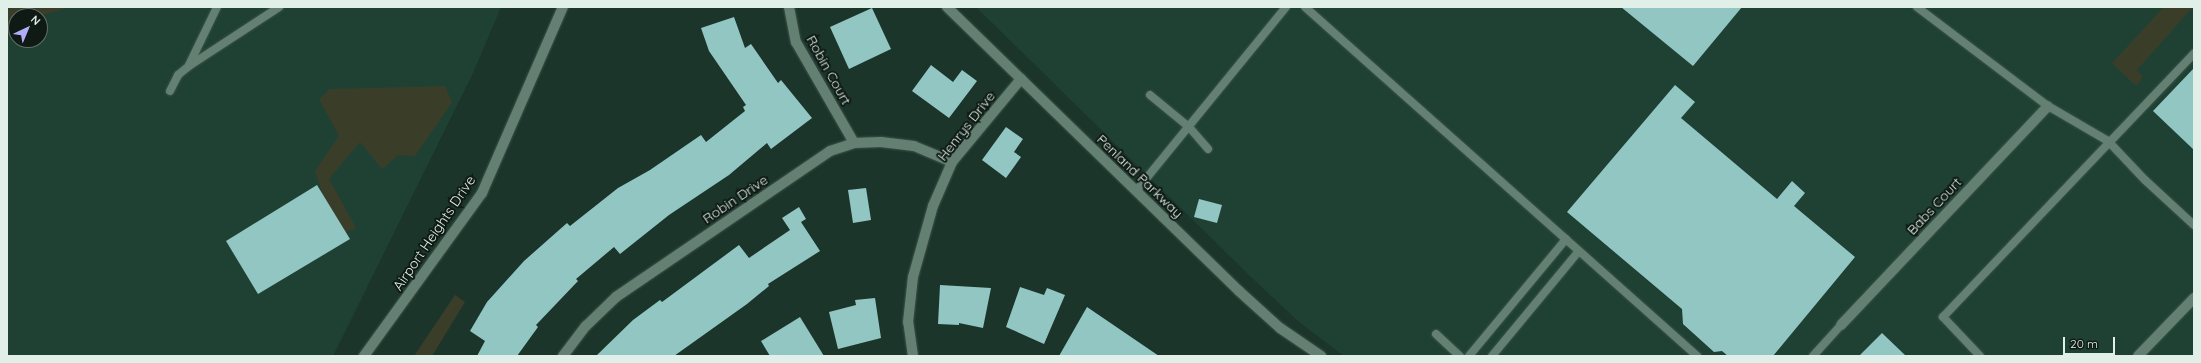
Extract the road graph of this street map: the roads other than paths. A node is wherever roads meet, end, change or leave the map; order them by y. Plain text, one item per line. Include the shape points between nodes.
1 (217, 7) edge
2 (279, 7) edge
3 (562, 7) edge
4 (789, 7) edge
5 (947, 7) edge
6 (1286, 7) edge
7 (1306, 7) edge
8 (1917, 7) edge
9 (2194, 53) edge
10 (189, 66) junction
11 (1021, 80) junction
12 (170, 91) dead end
13 (1150, 95) dead end
14 (2048, 106) junction
15 (1189, 127) junction
16 (2108, 141) junction
17 (854, 143) junction
18 (1208, 149) dead end
19 (952, 162) junction
20 (1136, 191) junction
21 (2194, 225) edge
22 (1566, 239) junction
23 (1580, 251) junction
24 (2194, 298) edge
25 (1841, 325) joint
26 (1436, 334) dead end
27 (364, 356) edge
28 (563, 356) edge
29 (913, 356) edge
30 (1321, 356) edge
31 (1460, 356) edge
32 (1469, 356) edge
33 (1492, 356) edge
34 (1697, 356) edge
35 (1813, 356) edge
36 (1980, 356) edge
37 (2138, 356) edge

1 - 10 lane
2 - 10 lane
3 - 27 street, Airport Heights Drive via 482,193
4 - 17 street, Robin Court via 796,42
5 - 11 street, Penland Parkway
6 - 15 lane
7 - 22 lane
8 - 14 lane
9 - 16 lane
10 - 12 lane via 178,75
11 - 19 street, Henrys Drive
11 - 20 street, Penland Parkway
13 - 15 lane
14 - 16 lane
14 - 25 street, Babs Court
15 - 18 lane
15 - 20 lane
16 - 21 lane via 2145,180
16 - 36 lane via 1943,317
17 - 19 street, Robin Drive via 881,142 914,146
17 - 28 street, Robin Drive via 830,151 616,297 586,326
19 - 29 street, Henrys Drive via 933,206 913,277 908,322
20 - 30 street, Penland Parkway via 1244,297 1280,328
22 - 23 lane
22 - 32 lane
23 - 33 lane
23 - 34 lane
24 - 37 street
25 - 35 lane
26 - 31 lane

